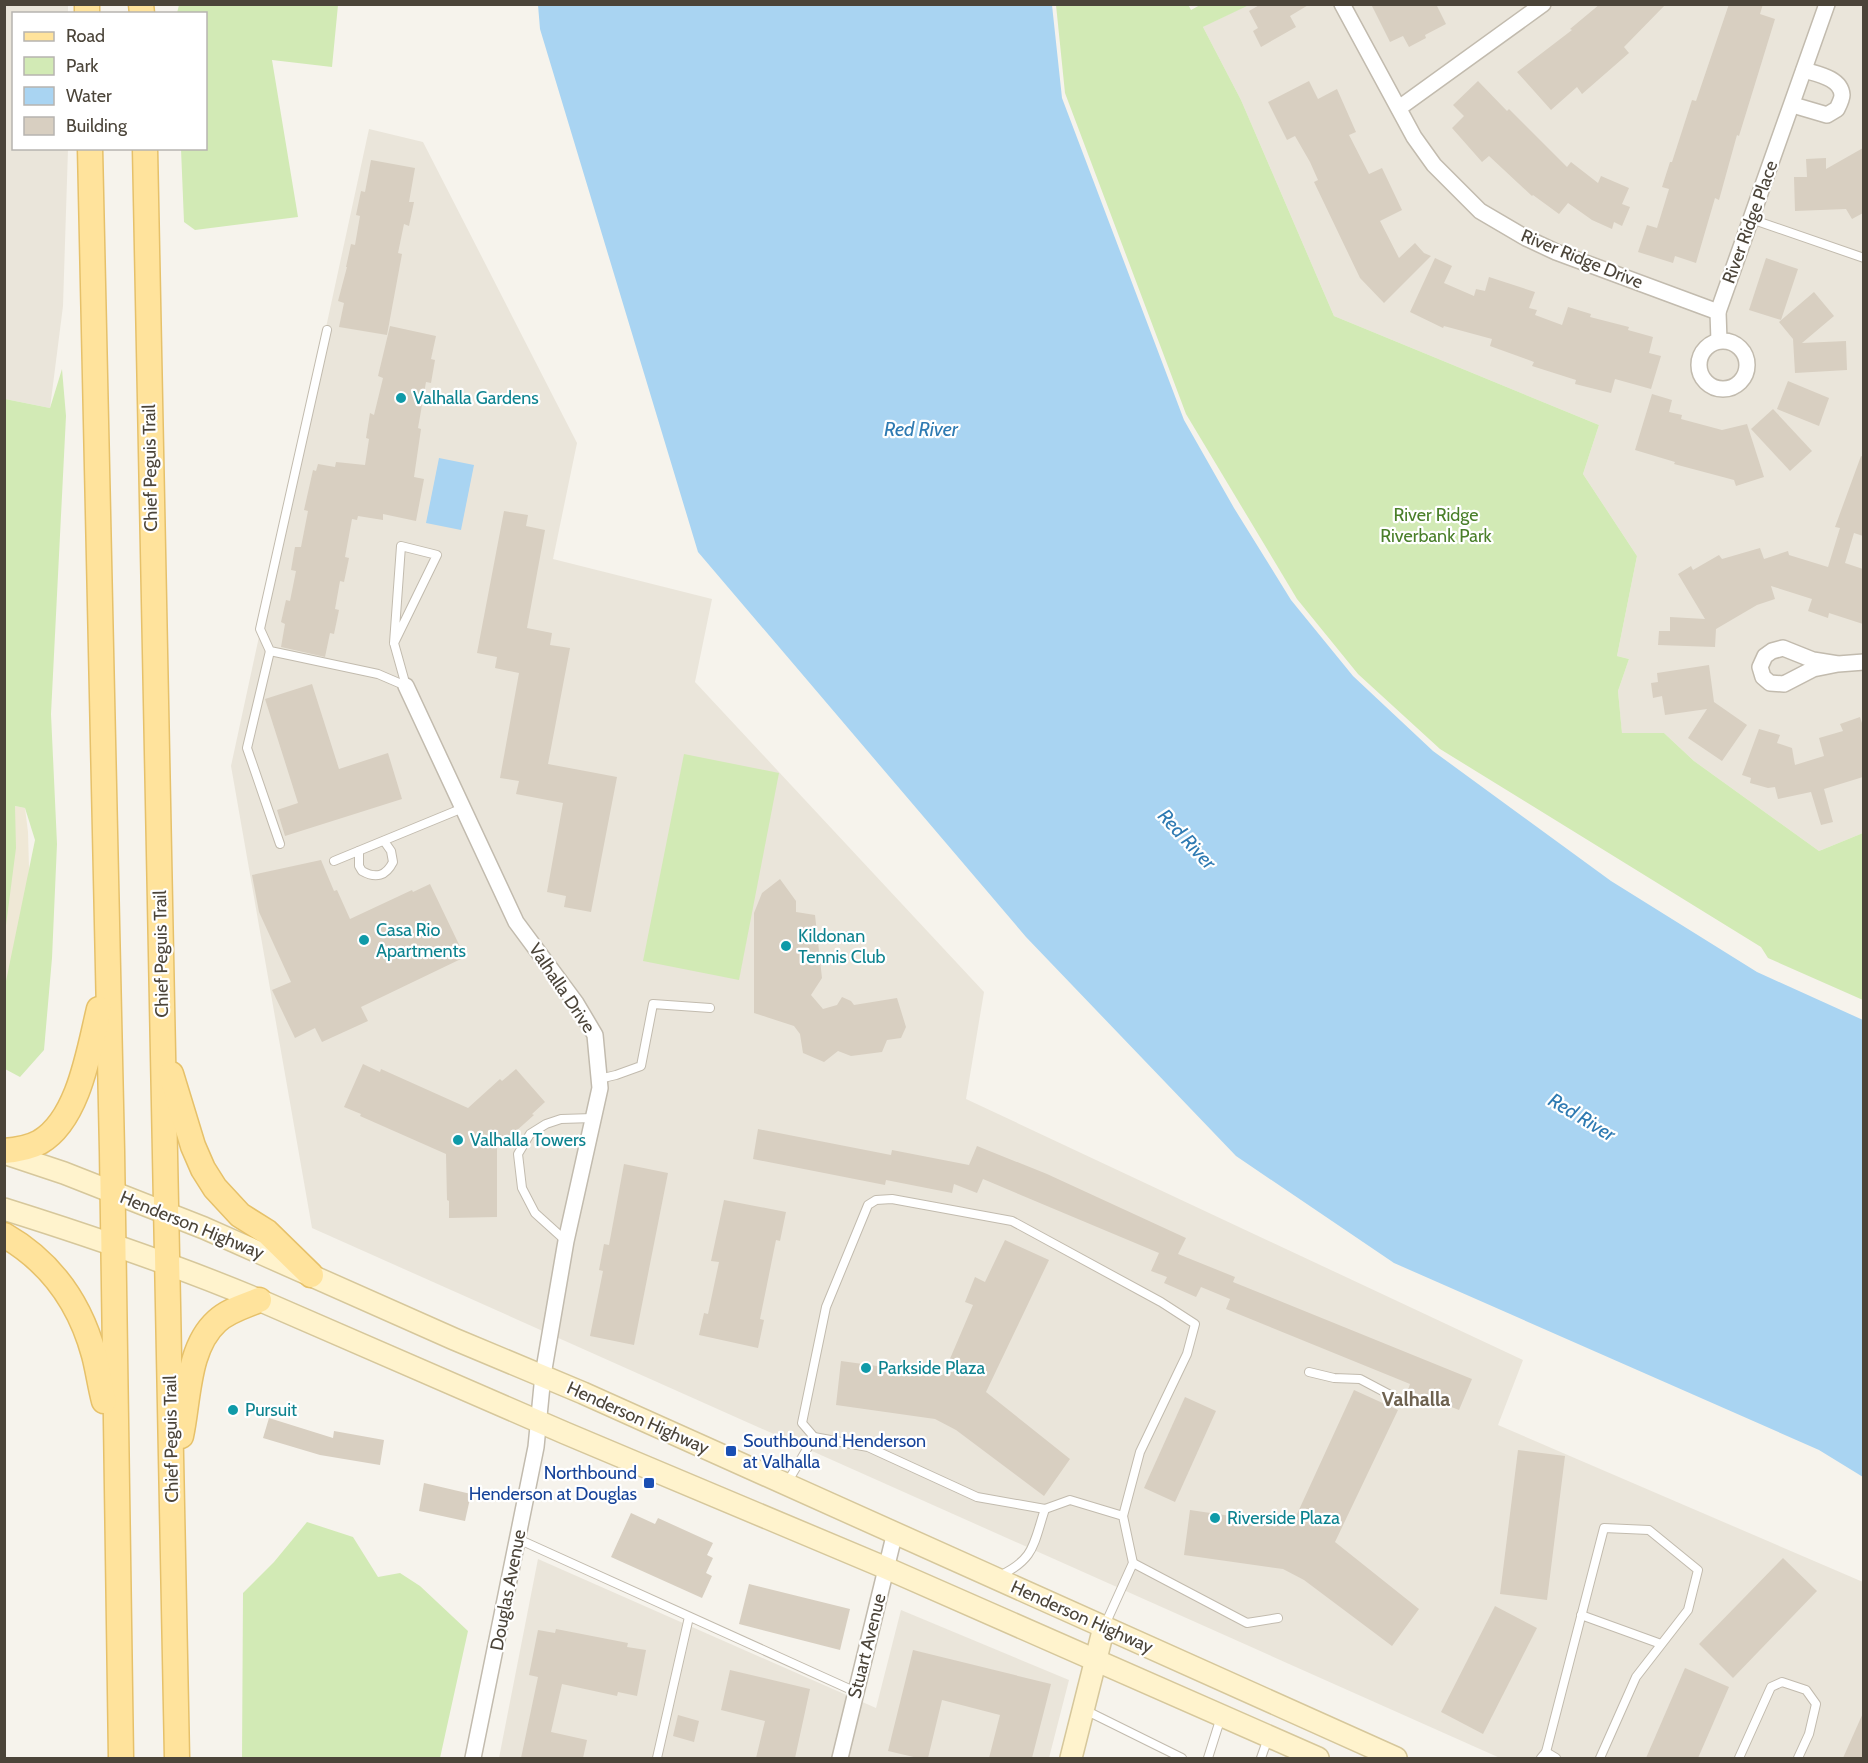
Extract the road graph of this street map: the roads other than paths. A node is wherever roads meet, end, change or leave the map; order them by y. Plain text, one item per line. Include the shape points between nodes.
1 (1342, 4) edge
2 (1543, 4) edge
3 (1827, 4) edge
4 (1804, 70) junction
5 (1792, 105) junction
6 (1399, 108) junction
7 (90, 150) edge
8 (145, 150) edge
9 (1751, 219) junction
10 (1863, 258) edge
11 (1718, 312) junction
12 (327, 330) dead end
13 (1719, 341) dead end
14 (394, 644) junction
15 (270, 651) junction
16 (1863, 662) edge
17 (1838, 664) dead end
18 (406, 686) junction
19 (462, 808) junction
20 (384, 841) junction
21 (280, 844) dead end
22 (359, 851) junction
23 (334, 861) dead end
24 (106, 978) junction
25 (710, 1008) dead end
26 (163, 1049) junction
27 (599, 1079) junction
28 (595, 1118) junction
29 (4, 1152) edge
30 (112, 1191) junction
31 (4, 1209) edge
32 (166, 1212) junction
33 (4, 1234) edge
34 (566, 1241) junction
35 (113, 1245) junction
36 (167, 1264) junction
37 (311, 1275) junction
38 (259, 1300) junction
39 (1309, 1372) dead end
40 (543, 1375) junction
41 (1394, 1397) dead end
42 (539, 1420) junction
43 (814, 1437) junction
44 (115, 1441) junction
45 (172, 1479) junction
46 (786, 1484) junction
47 (1045, 1509) junction
48 (1123, 1516) junction
49 (895, 1533) junction
50 (518, 1539) junction
51 (1133, 1563) junction
52 (886, 1568) junction
53 (995, 1578) junction
54 (1581, 1615) junction
55 (689, 1617) junction
56 (1278, 1618) dead end
57 (1104, 1627) junction
58 (1661, 1644) junction
59 (1096, 1659) junction
60 (856, 1692) junction
61 (1083, 1710) junction
62 (1222, 1716) junction
63 (1269, 1736) junction
64 (1544, 1755) edge
65 (121, 1758) edge
66 (177, 1758) edge
67 (473, 1758) edge
68 (657, 1758) edge
69 (840, 1758) edge
70 (1071, 1758) edge
71 (1182, 1758) edge
72 (1208, 1758) edge
73 (1261, 1758) edge
74 (1318, 1758) edge
75 (1396, 1758) edge
76 (1556, 1758) edge
77 (1600, 1758) edge
78 (1739, 1758) edge
79 (1798, 1758) edge

1 - 6 street, River Ridge Drive
2 - 6 street
3 - 4 street, River Ridge Place
4 - 5 street, River Ridge Place
4 - 5 street via 1838,85 1842,95 1838,109 1827,115
5 - 9 street, River Ridge Place
6 - 11 street, River Ridge Drive via 1434,165 1480,211 1556,252
7 - 24 main road
8 - 26 main road, Chief Peguis Trail
9 - 10 lane
9 - 11 street, River Ridge Place
11 - 13 street, River Ridge Place
12 - 15 lane via 260,629
14 - 14 lane via 401,546 437,555 432,565
14 - 18 lane
15 - 18 lane via 378,674
15 - 21 lane via 247,748
16 - 17 street
18 - 19 street, Valhalla Drive
19 - 20 lane
19 - 27 street, Valhalla Drive via 516,922 595,1035
20 - 22 lane
20 - 22 lane via 392,851 393,862 384,874 375,876 362,871
22 - 23 lane
24 - 29 main road via 81,1081 62,1121 40,1142
24 - 30 main road
25 - 27 lane via 653,1004 640,1066
26 - 32 main road, Chief Peguis Trail
26 - 37 main road via 193,1146 209,1180 240,1215 267,1232
27 - 28 street, Valhalla Drive
28 - 34 street, Valhalla Drive
28 - 34 lane via 561,1119 546,1124 530,1134 518,1154 522,1188 535,1213
29 - 30 main road, Henderson Highway
30 - 32 main road, Henderson Highway
30 - 35 main road
31 - 35 main road, Henderson Highway
32 - 36 main road, Chief Peguis Trail
32 - 37 main road, Henderson Highway
33 - 44 main road via 49,1269 79,1314
34 - 40 street, Valhalla Drive
35 - 36 main road, Henderson Highway
35 - 44 main road
36 - 38 main road, Henderson Highway
36 - 45 main road, Chief Peguis Trail
37 - 40 main road, Henderson Highway
38 - 42 main road, Henderson Highway
38 - 45 main road via 222,1317 203,1340 191,1380
39 - 41 lane via 1360,1379
40 - 42 street, Valhalla Drive
40 - 46 main road, Henderson Highway
42 - 50 street, Douglas Avenue
42 - 52 main road, Henderson Highway
43 - 46 lane
43 - 47 lane via 868,1447 977,1497
43 - 48 lane via 802,1423 826,1307 868,1205 892,1199 1012,1221 1196,1324 1187,1354 1140,1452
44 - 65 main road
45 - 66 main road, Chief Peguis Trail
46 - 49 main road, Henderson Highway
47 - 48 lane via 1070,1500
47 - 53 lane via 1026,1559
48 - 51 lane
49 - 52 street, Stuart Avenue
49 - 53 main road, Henderson Highway
50 - 55 lane
50 - 67 street, Douglas Avenue
51 - 56 lane via 1247,1623
51 - 57 lane
52 - 59 main road, Henderson Highway
52 - 60 street, Stuart Avenue
53 - 57 main road, Henderson Highway
54 - 58 lane
54 - 58 lane via 1604,1528 1649,1530 1698,1570 1688,1610
54 - 64 lane
55 - 60 lane
55 - 68 lane
57 - 59 main road
57 - 75 main road, Henderson Highway
58 - 77 lane via 1636,1677
59 - 61 main road
59 - 62 main road, Henderson Highway
60 - 69 street, Stuart Avenue
61 - 70 main road
61 - 71 lane
62 - 63 main road, Henderson Highway
62 - 72 lane
63 - 73 lane
63 - 74 main road, Henderson Highway
64 - 76 lane
78 - 79 lane via 1771,1687 1782,1682 1806,1690 1816,1704

